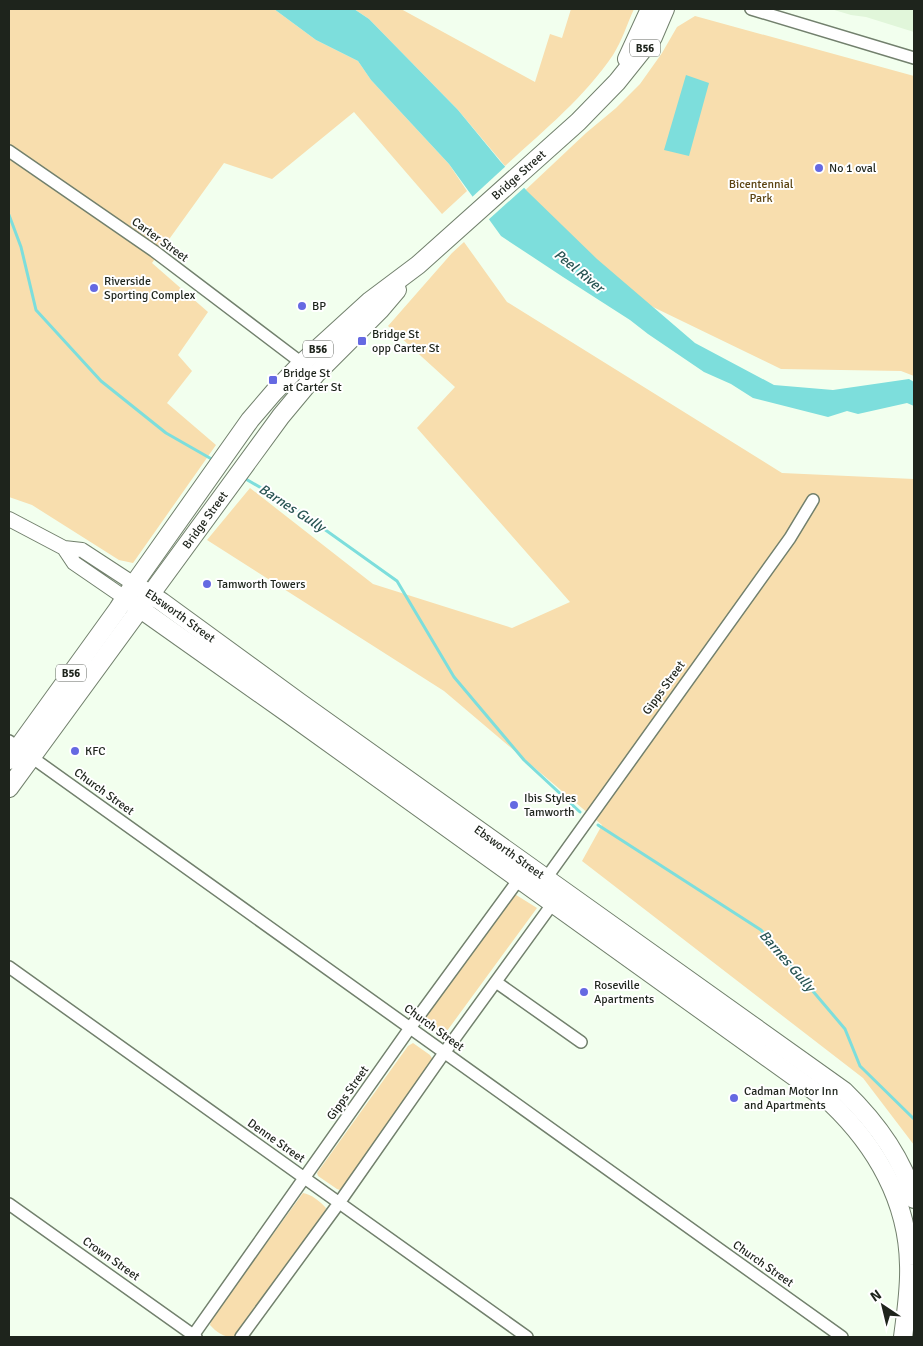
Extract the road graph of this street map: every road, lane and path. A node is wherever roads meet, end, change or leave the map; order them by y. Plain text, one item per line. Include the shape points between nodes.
1 (650, 9) edge
2 (665, 9) edge
3 (751, 9) edge
4 (914, 58) edge
5 (616, 82) junction
6 (9, 151) edge
7 (309, 369) junction
8 (813, 500) dead end
9 (9, 519) edge
10 (129, 591) junction
11 (150, 594) junction
12 (139, 609) junction
13 (16, 751) edge
14 (9, 788) edge
15 (524, 872) junction
16 (547, 885) junction
17 (553, 904) junction
18 (9, 967) edge
19 (496, 982) junction
20 (410, 1028) junction
21 (581, 1042) dead end
22 (444, 1053) junction
23 (304, 1178) junction
24 (914, 1199) edge
25 (339, 1203) junction
26 (9, 1204) edge
27 (194, 1336) edge
28 (241, 1337) edge
29 (527, 1337) edge
30 (842, 1337) edge
31 (904, 1337) edge

1 - 5 main road, Bridge Street / B56
2 - 5 main road, Bridge Street / B56 via 653,37
3 - 4 street
5 - 7 main road, Bridge Street / B56 via 578,122 418,265 380,310
6 - 7 street, Carter Street via 154,251
7 - 10 main road, Bridge Street / B56 via 274,392 250,420
7 - 11 main road, Bridge Street / B56 via 281,416
8 - 16 street, Gipps Street via 790,538
9 - 10 street, Ebsworth Street via 64,548 82,550
10 - 11 main road, Ebsworth Street
10 - 12 main road, Ebsworth Street
10 - 13 main road, Bridge Street / B56
11 - 12 main road, Bridge Street / B56
11 - 15 main road, Ebsworth Street
12 - 13 main road, Bridge Street / B56
12 - 15 main road, Ebsworth Street
13 - 14 main road, Bridge Street / B56
13 - 20 street, Church Street
15 - 16 main road, Ebsworth Street
15 - 20 street, Gipps Street
16 - 17 main road, Ebsworth Street
16 - 24 main road, Ebsworth Street via 844,1091 863,1109 891,1147
17 - 19 street
17 - 31 main road, Ebsworth Street via 831,1103 858,1131 883,1169 906,1235 909,1264
18 - 23 street, Denne Street
19 - 21 street
19 - 22 street
20 - 22 street, Church Street
20 - 23 street, Gipps Street
22 - 25 street
22 - 30 street, Church Street
23 - 25 street, Denne Street
23 - 27 street, Gipps Street
25 - 28 street
25 - 29 street, Denne Street
26 - 27 street, Crown Street

